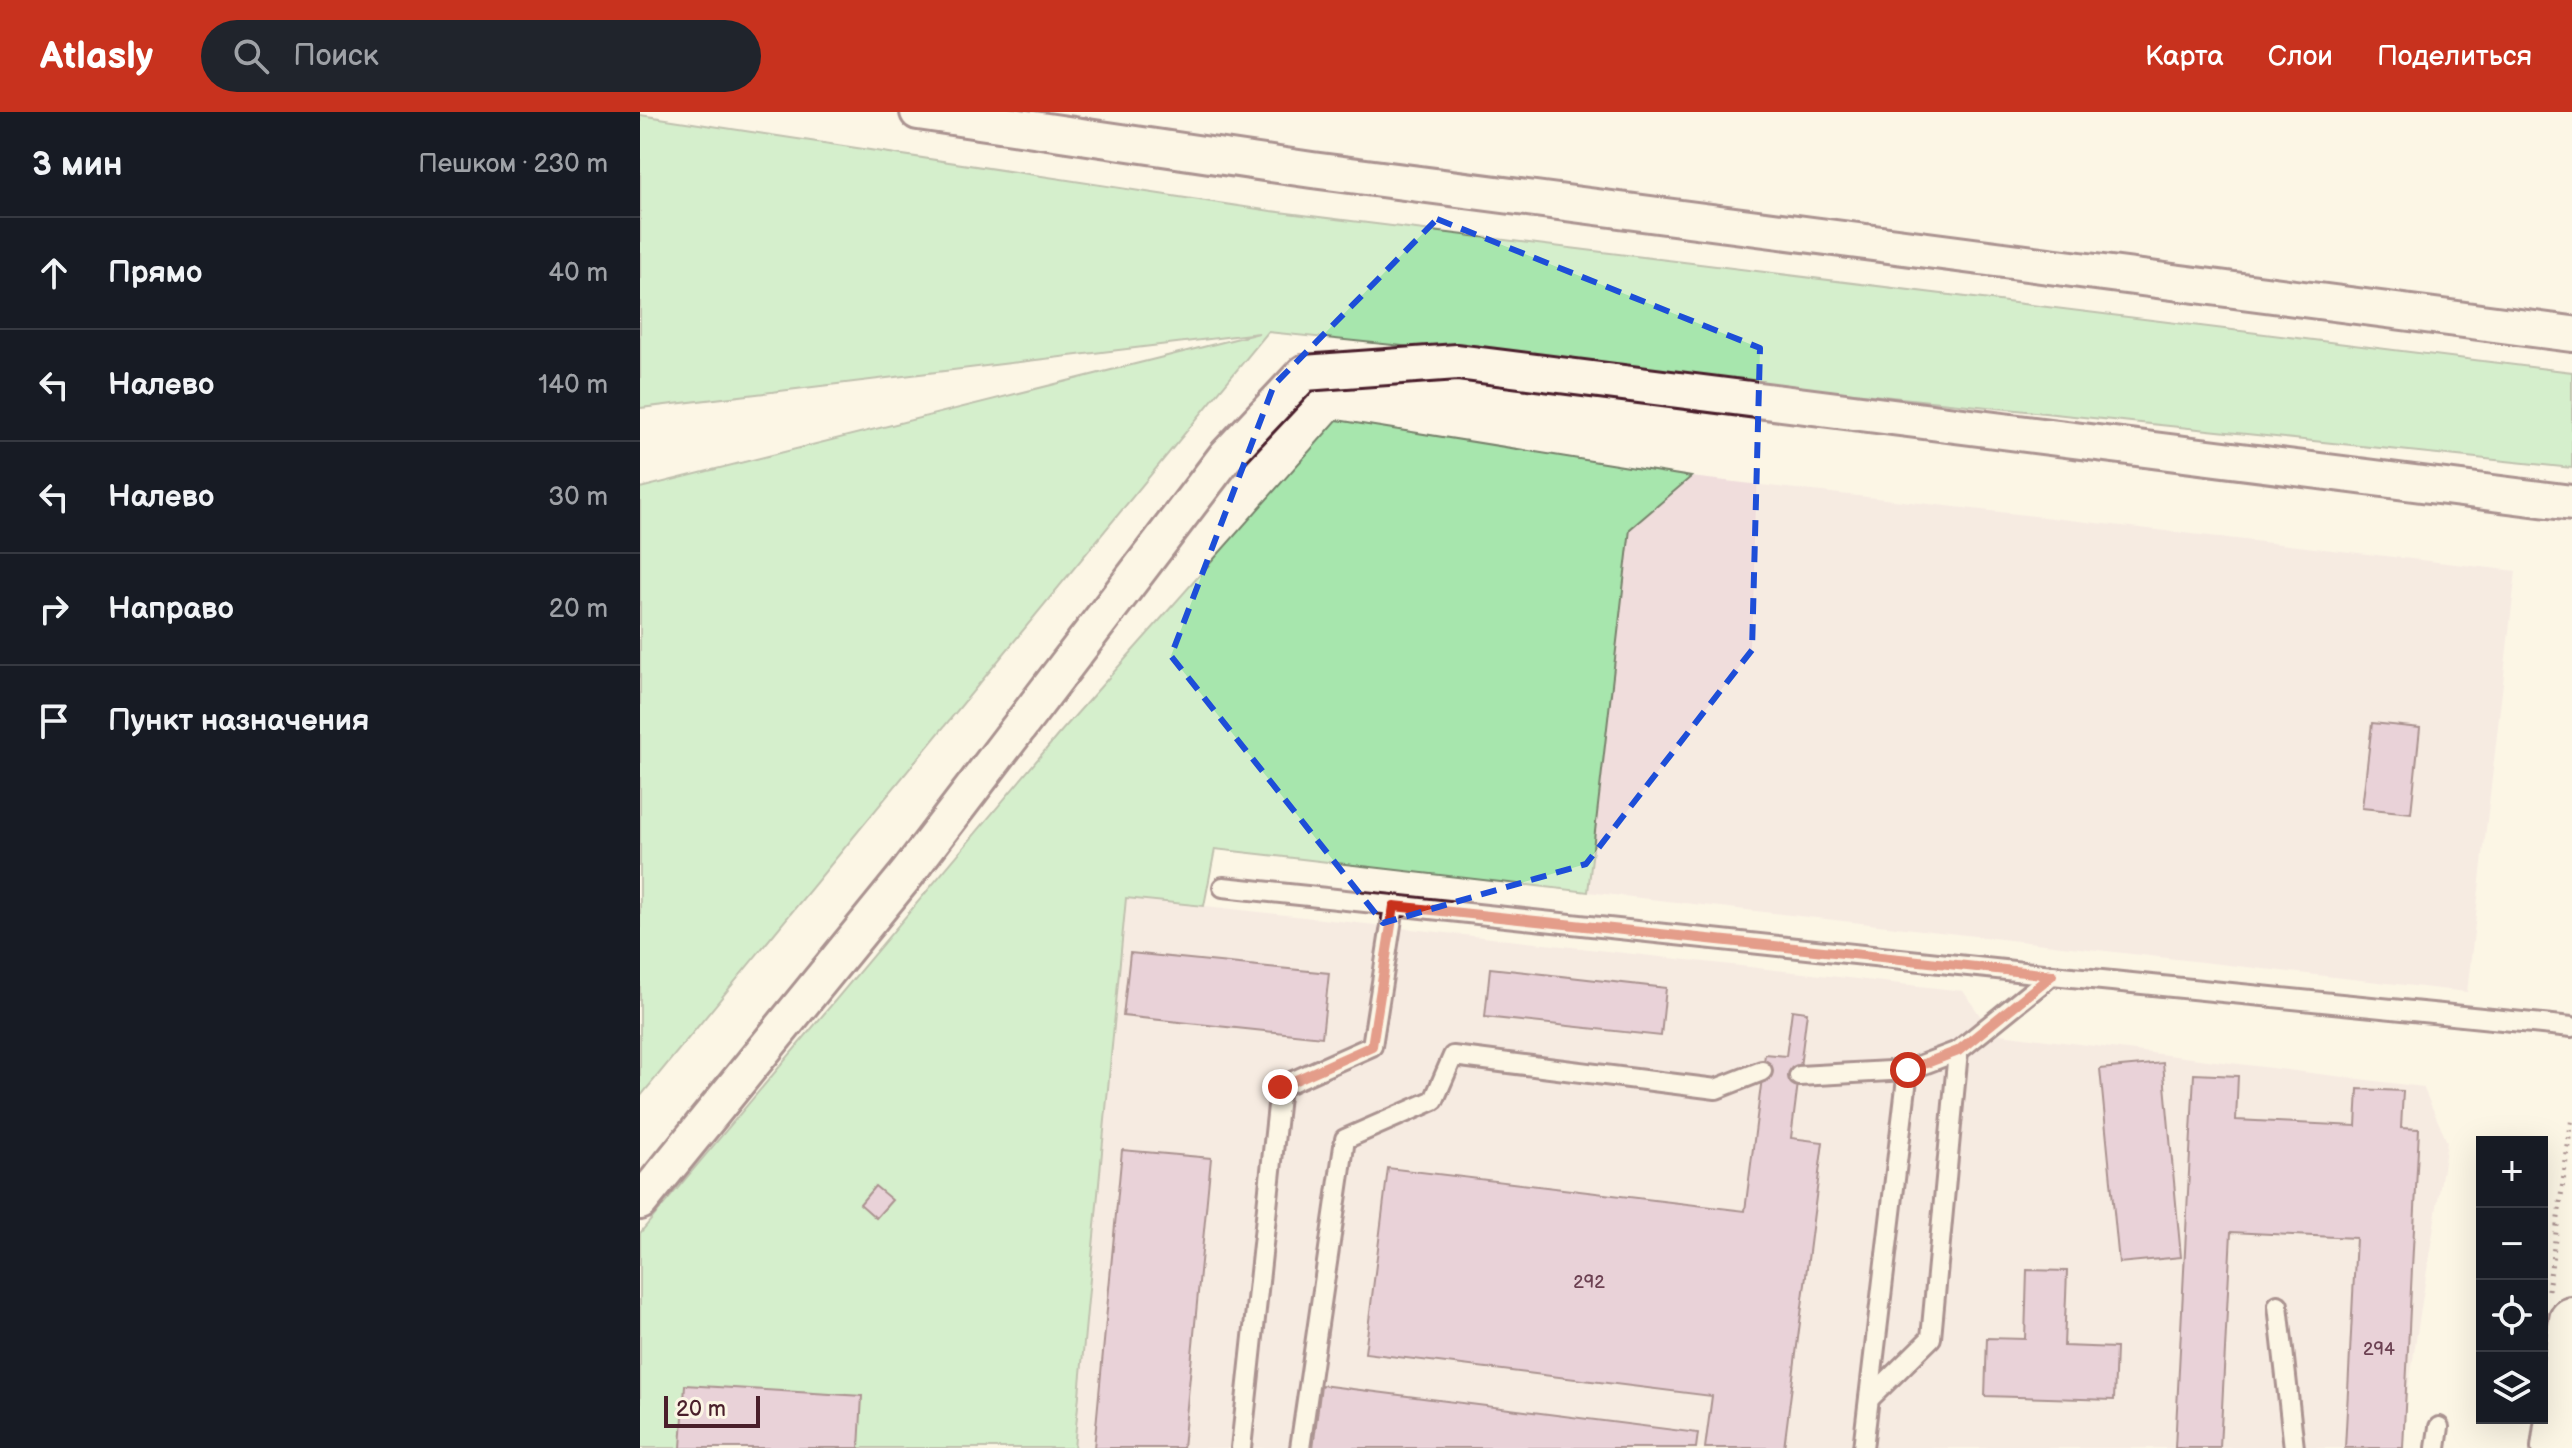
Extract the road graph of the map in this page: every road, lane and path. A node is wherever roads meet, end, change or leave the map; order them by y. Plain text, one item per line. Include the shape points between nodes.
1 (918, 112) edge
2 (2572, 334) edge
3 (2572, 503) edge
4 (1223, 887) dead end
5 (1394, 906) junction
6 (2052, 975) junction
7 (2572, 1027) edge
8 (1958, 1051) junction
9 (1908, 1070) junction
10 (1762, 1071) dead end
11 (1799, 1076) dead end
12 (2572, 1117) edge
13 (640, 1202) edge
14 (2278, 1305) dead end
15 (2559, 1311) edge
16 (1869, 1399) junction
17 (2439, 1427) dead end
18 (1241, 1448) edge
19 (1300, 1448) edge
20 (1863, 1448) edge
21 (2294, 1448) edge
22 (2436, 1448) edge
23 (2554, 1448) edge

1 - 2 street via 1312,170
3 - 13 street via 1457,362 1304,373 1225,457 907,874
4 - 5 lane
5 - 6 lane
5 - 18 lane via 1372,1046 1280,1087
6 - 7 lane
6 - 8 lane
8 - 9 lane
8 - 16 lane via 1931,1338
9 - 11 lane
9 - 16 lane
10 - 19 lane via 1716,1089 1453,1056 1434,1100 1345,1139
12 - 15 path
14 - 21 lane
15 - 23 main road
16 - 20 lane
17 - 22 lane

